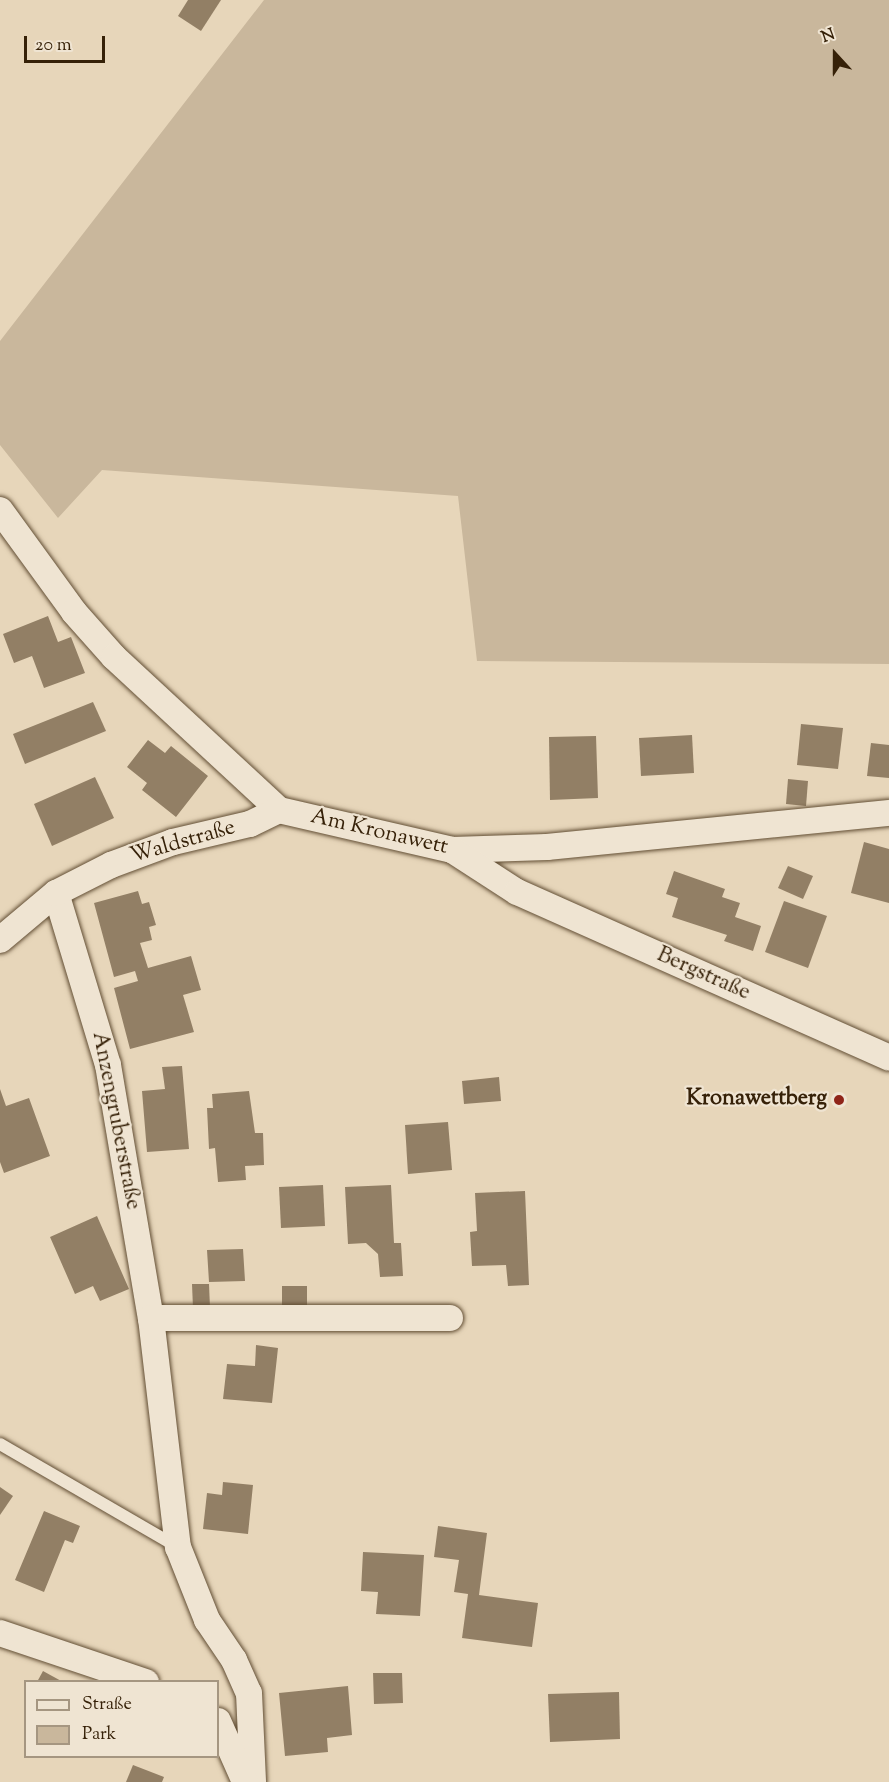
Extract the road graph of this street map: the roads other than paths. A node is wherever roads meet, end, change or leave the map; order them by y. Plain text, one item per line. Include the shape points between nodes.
1 (0, 510) edge
2 (279, 810) junction
3 (889, 813) edge
4 (452, 850) junction
5 (56, 893) junction
6 (0, 940) edge
7 (889, 1058) edge
8 (151, 1318) junction
9 (450, 1318) dead end
10 (0, 1444) edge
11 (178, 1546) junction
12 (0, 1633) edge
13 (140, 1680) edge
14 (219, 1723) edge
15 (245, 1782) edge
16 (253, 1782) edge

1 - 2 street, Am Kronawett via 74,612 114,657
2 - 4 street, Am Kronawett
2 - 5 street, Waldstraße via 242,827 173,842 111,865
3 - 4 street, Am Kronawett via 547,847
4 - 7 street, Bergstraße via 517,892
5 - 6 street
5 - 8 street, Anzengruberstraße via 108,1065
8 - 9 street
8 - 11 street, Anzengruberstraße
10 - 11 lane
11 - 16 street, Anzengruberstraße via 207,1620 234,1660 249,1693
12 - 13 street
14 - 15 street

